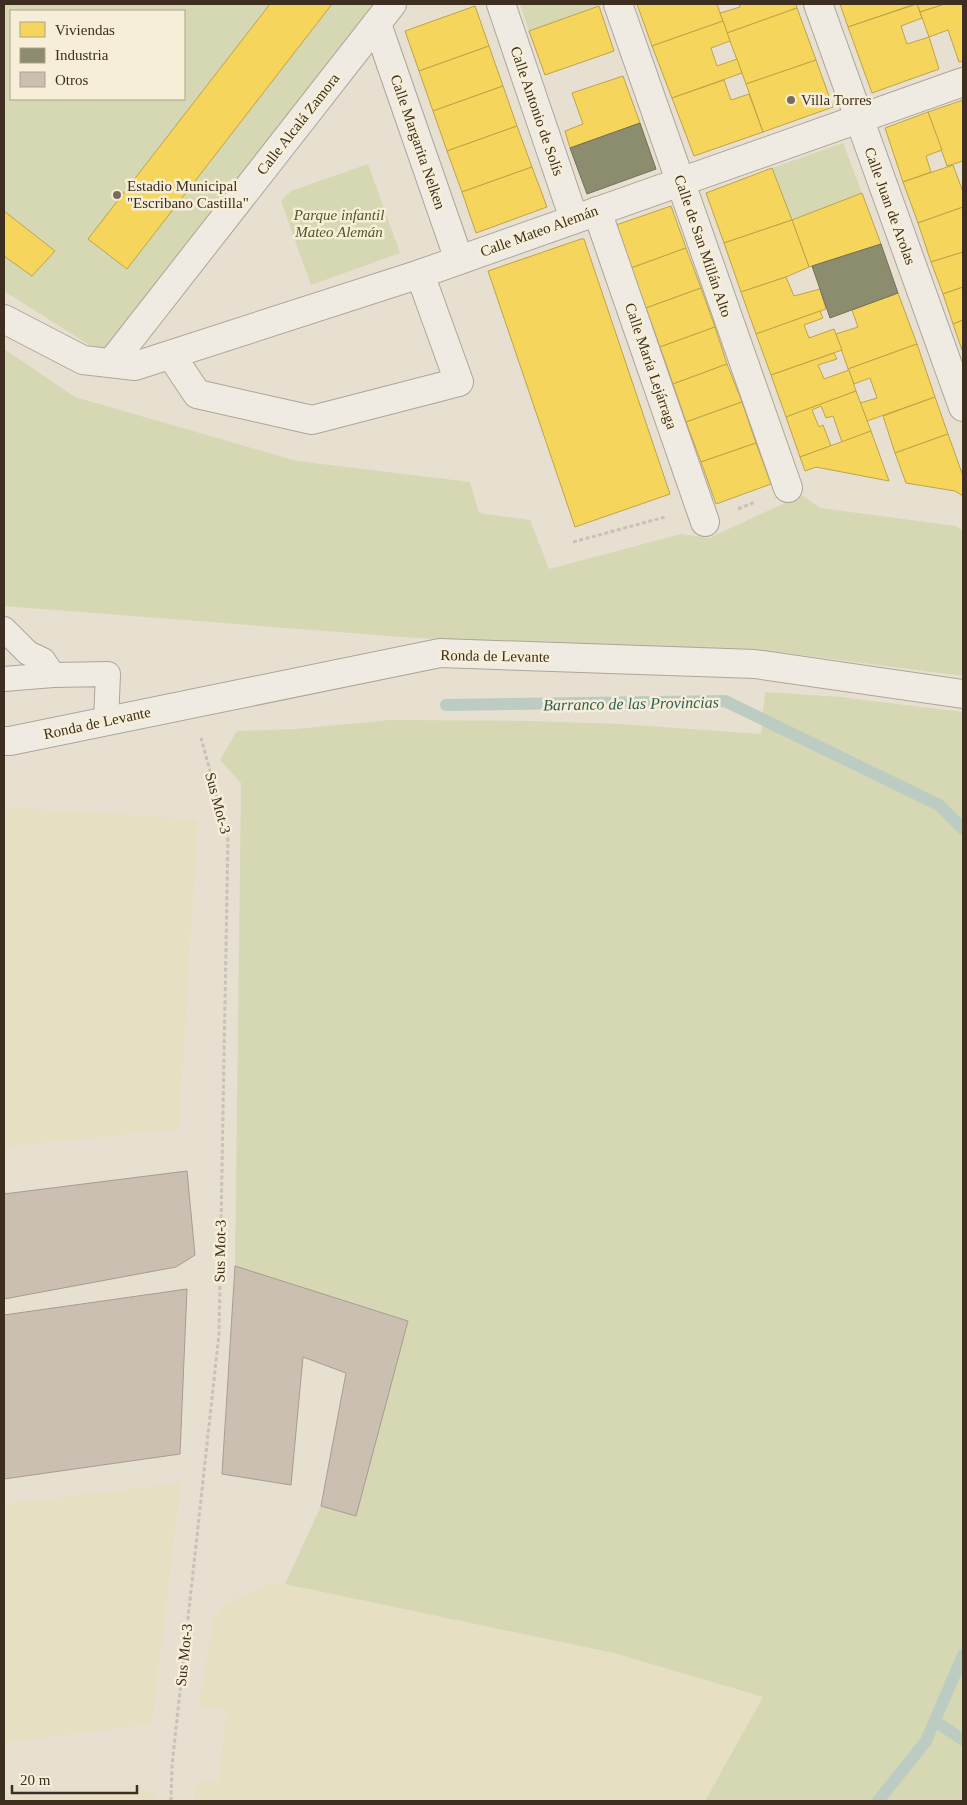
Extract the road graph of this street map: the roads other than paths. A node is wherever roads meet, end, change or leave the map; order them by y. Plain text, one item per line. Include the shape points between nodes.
1 (501, 4) edge
2 (618, 4) edge
3 (818, 4) edge
4 (384, 14) edge
5 (963, 82) edge
6 (858, 119) junction
7 (680, 181) junction
8 (586, 215) junction
9 (459, 260) junction
10 (420, 274) junction
11 (4, 319) edge
12 (171, 355) junction
13 (112, 362) junction
14 (963, 407) edge
15 (788, 488) road end
16 (705, 522) road end
17 (4, 629) edge
18 (53, 675) junction
19 (4, 679) edge
20 (963, 694) edge
21 (106, 721) junction
22 (4, 741) edge

1 - 8 street, Calle Antonio de Solís
2 - 7 street, Calle de San Millán Alto
3 - 6 street, Calle Juan de Arolas
4 - 9 street, Calle Margarita Nelken
4 - 13 street, Calle Alcalá Zamora
5 - 6 street, Calle Mateo Alemán
6 - 7 street, Calle Mateo Alemán
6 - 14 street, Calle Juan de Arolas
7 - 8 street, Calle Mateo Alemán
7 - 15 street, Calle de San Millán Alto
8 - 9 street, Calle Mateo Alemán
8 - 16 street, Calle María Lejárraga
9 - 10 street, Calle Mateo Alemán
10 - 12 street, Calle Mateo Alemán
10 - 12 street via 459,382 312,420 197,394
11 - 13 street, Calle Mateo Alemán via 83,360
12 - 13 street, Calle Mateo Alemán via 135,366
17 - 18 lane via 28,653 43,660
18 - 19 lane
18 - 21 lane via 108,674
20 - 21 street, Ronda de Levante via 755,664 440,653
21 - 22 street, Ronda de Levante

